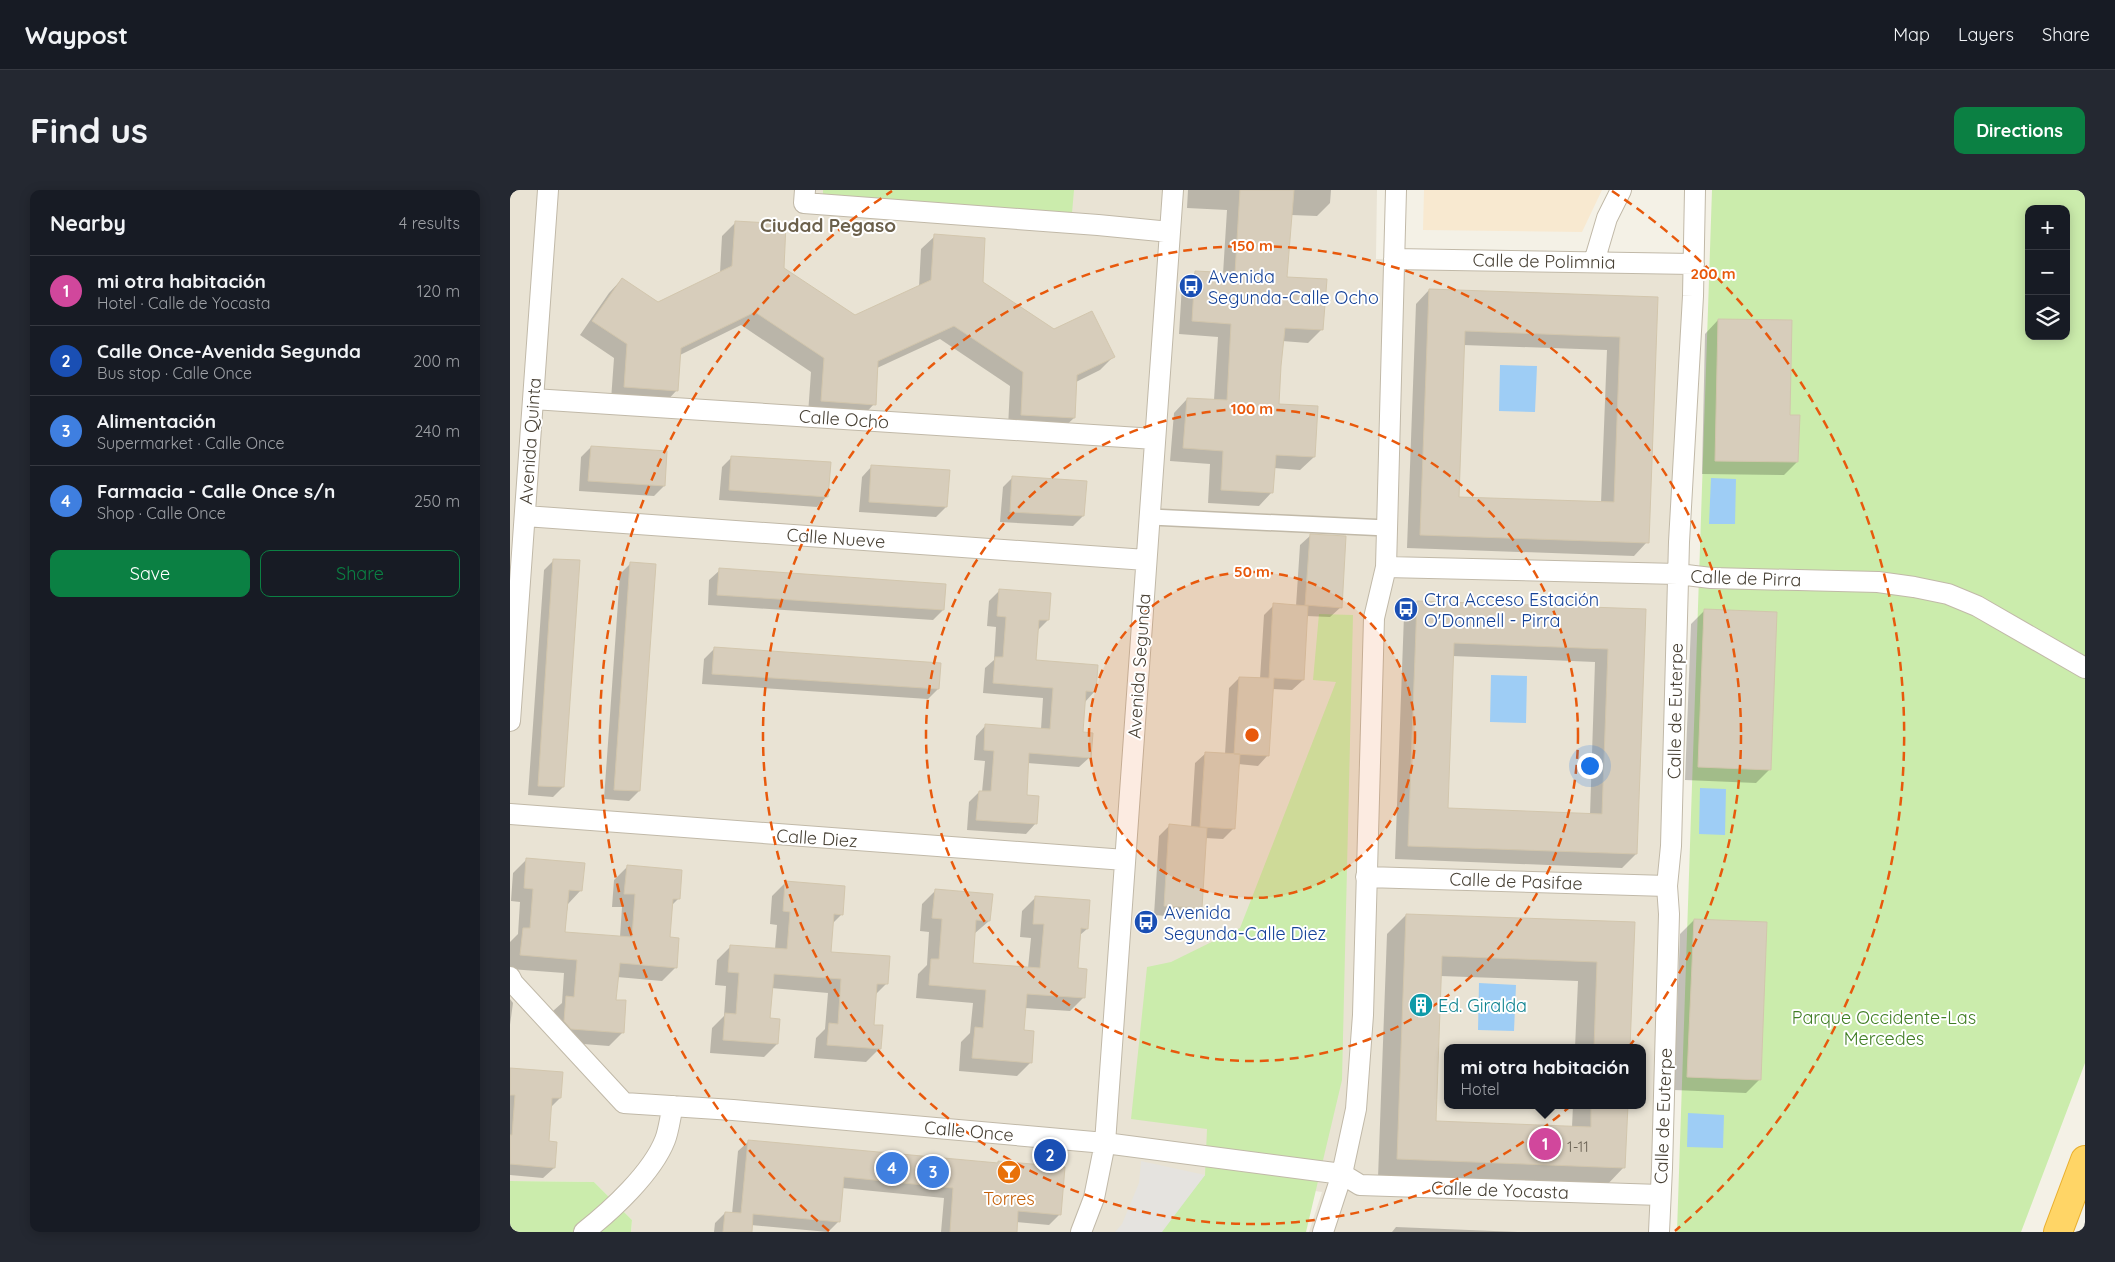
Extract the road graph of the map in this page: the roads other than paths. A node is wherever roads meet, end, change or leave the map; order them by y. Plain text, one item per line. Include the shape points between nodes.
1 (548, 190) edge
2 (805, 190) edge
3 (1173, 190) edge
4 (1396, 190) edge
5 (1621, 190) edge
6 (1695, 190) edge
7 (1170, 232) junction
8 (1394, 259) junction
9 (1594, 262) junction
10 (1694, 264) junction
11 (534, 400) junction
12 (1155, 439) junction
13 (519, 467) edge
14 (525, 516) junction
15 (1151, 517) junction
16 (1387, 528) junction
17 (1146, 560) junction
18 (1386, 567) junction
19 (1678, 574) junction
20 (2085, 668) edge
21 (510, 721) edge
22 (510, 814) edge
23 (1125, 860) junction
24 (1366, 876) junction
25 (1667, 886) junction
26 (510, 977) edge
27 (673, 1106) junction
28 (1105, 1143) junction
29 (2085, 1160) edge
30 (1342, 1174) junction
31 (1660, 1195) junction
32 (584, 1232) edge
33 (1081, 1232) edge
34 (1323, 1232) edge
35 (1659, 1232) edge
36 (2058, 1232) edge

1 - 11 street, Avenida Quinta
2 - 7 street via 804,203
3 - 7 street, Avenida Segunda
4 - 8 street
5 - 9 street
6 - 10 street, Calle de Euterpe
7 - 12 street, Avenida Segunda
8 - 9 street, Calle de Polimnia
8 - 16 street
9 - 10 street, Calle de Polimnia
10 - 19 street, Calle de Euterpe
11 - 12 street, Calle Ocho
11 - 13 street, Avenida Quinta
12 - 15 street, Avenida Segunda
13 - 14 street, Avenida Quinta
14 - 17 street, Calle Nueve
14 - 21 street, Avenida Quinta
15 - 16 street
15 - 17 street, Avenida Segunda
16 - 18 street
17 - 23 street, Avenida Segunda
18 - 19 street, Calle de Pirra
18 - 24 street via 1374,618
19 - 20 street, Calle de Pirra via 1711,578 1878,582 1948,594 1977,606
19 - 25 street, Calle de Euterpe via 1671,846
22 - 23 street, Calle Diez
23 - 28 street, Avenida Segunda
24 - 25 street, Calle de Pasifae
24 - 30 street via 1356,1110
25 - 31 street, Calle de Euterpe via 1669,914
26 - 27 street, Calle Once via 624,1103
27 - 28 street, Calle Once
27 - 32 street via 666,1139 657,1156 628,1192
28 - 30 street, Calle Once
28 - 33 street, Avenida Segunda via 1094,1198
29 - 36 highway
30 - 31 street, Calle de Yocasta via 1360,1185
30 - 34 street
31 - 35 street, Calle de Euterpe

